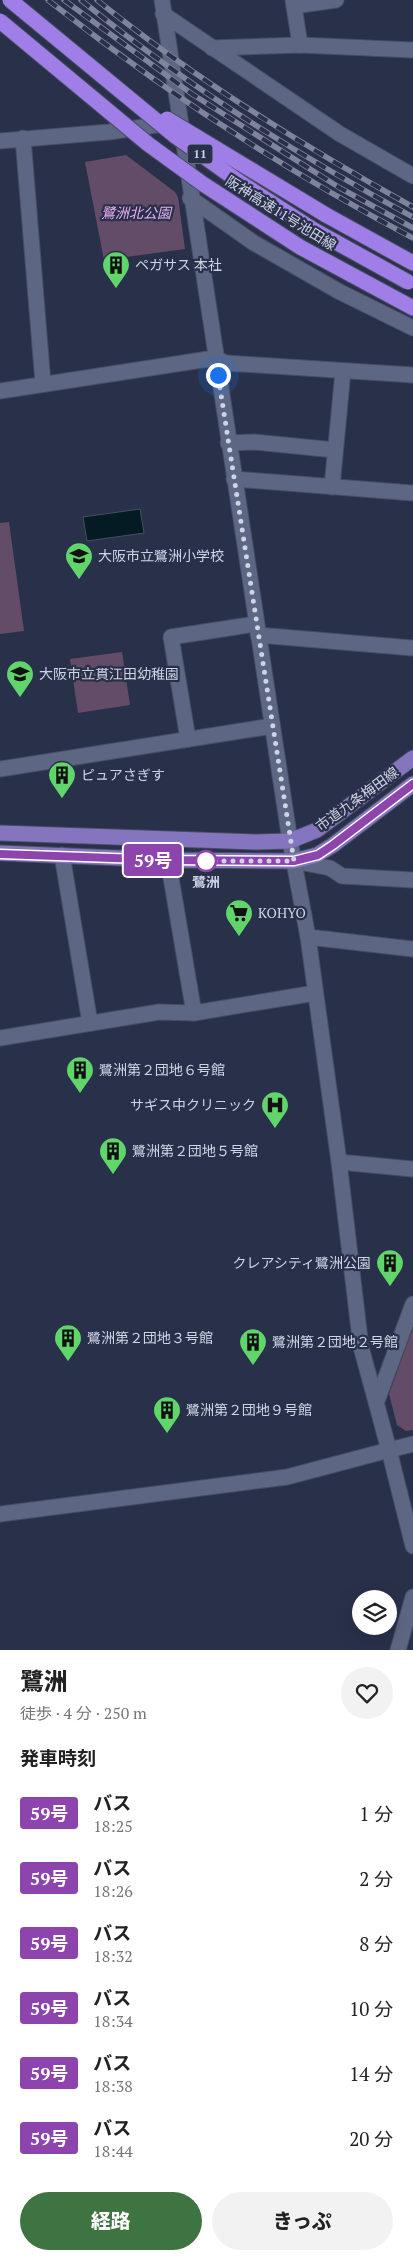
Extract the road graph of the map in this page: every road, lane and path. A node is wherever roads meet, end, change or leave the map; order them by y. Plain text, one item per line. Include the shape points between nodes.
1 (10, 0) edge
2 (336, 0) edge
3 (294, 3) edge
4 (162, 7) edge
5 (0, 20) edge
6 (300, 45) junction
7 (212, 48) junction
8 (413, 50) edge
9 (113, 85) junction
10 (179, 122) junction
11 (23, 138) junction
12 (0, 141) edge
13 (413, 176) edge
14 (190, 198) junction
15 (413, 263) edge
16 (413, 284) edge
17 (413, 308) edge
18 (413, 328) edge
19 (215, 358) junction
20 (343, 371) junction
21 (413, 375) edge
22 (43, 383) junction
23 (0, 391) edge
24 (228, 443) junction
25 (335, 450) junction
26 (234, 479) junction
27 (332, 487) junction
28 (413, 494) edge
29 (257, 629) junction
30 (413, 648) edge
31 (272, 726) junction
32 (188, 739) junction
33 (413, 758) edge
34 (0, 769) edge
35 (413, 784) edge
36 (0, 833) edge
37 (290, 841) junction
38 (0, 854) edge
39 (62, 856) junction
40 (168, 860) junction
41 (294, 861) junction
42 (413, 880) edge
43 (308, 937) junction
44 (413, 948) edge
45 (315, 993) junction
46 (194, 1013) junction
47 (90, 1023) junction
48 (0, 1038) edge
49 (339, 1162) junction
50 (413, 1169) edge
51 (413, 1304) edge
52 (377, 1401) junction
53 (413, 1444) edge
54 (389, 1450) junction
55 (0, 1514) edge
56 (413, 1546) edge
57 (413, 1597) edge
58 (398, 1650) edge

1 - 9 highway, 阪神高速11号池田線 / 11, bridge
2 - 3 street
3 - 6 street
4 - 7 street
4 - 10 street
5 - 17 highway, 阪神高速11号池田線 / 11, bridge via 148,144 203,184 300,247
6 - 7 street
6 - 8 street
7 - 13 street via 340,134
9 - 15 highway, 11, bridge via 244,167
9 - 16 highway, 阪神高速11号池田線 / 11, bridge via 240,183 314,230
10 - 11 street via 110,132
10 - 14 street
11 - 12 street
11 - 22 street
14 - 18 street via 254,243 340,292
14 - 19 street
19 - 20 street via 226,364
19 - 22 street
19 - 24 street
20 - 21 street
20 - 25 street
22 - 23 street
24 - 25 street via 254,442
24 - 26 street
25 - 27 street
26 - 27 street
26 - 29 street
27 - 28 street
29 - 30 street
29 - 31 street
29 - 32 street via 171,638
31 - 32 street
31 - 37 street
32 - 34 street
33 - 37 main road, 市道九条梅田線 via 317,830
35 - 41 main road, 市道九条梅田線 via 318,855
36 - 37 main road, 市道九条梅田線
37 - 41 street
38 - 39 main road, 市道九条梅田線
39 - 40 main road, 市道九条梅田線
39 - 47 street
40 - 41 main road, 市道九条梅田線
40 - 46 street
41 - 42 street via 330,868 342,876
41 - 43 street
43 - 44 street
43 - 45 street
45 - 46 street
45 - 49 street
46 - 47 street via 159,1012
47 - 48 street
49 - 50 street
49 - 52 street via 361,1347
51 - 52 street
52 - 54 street
53 - 54 street
54 - 55 street via 287,1477
54 - 56 street
57 - 58 street

